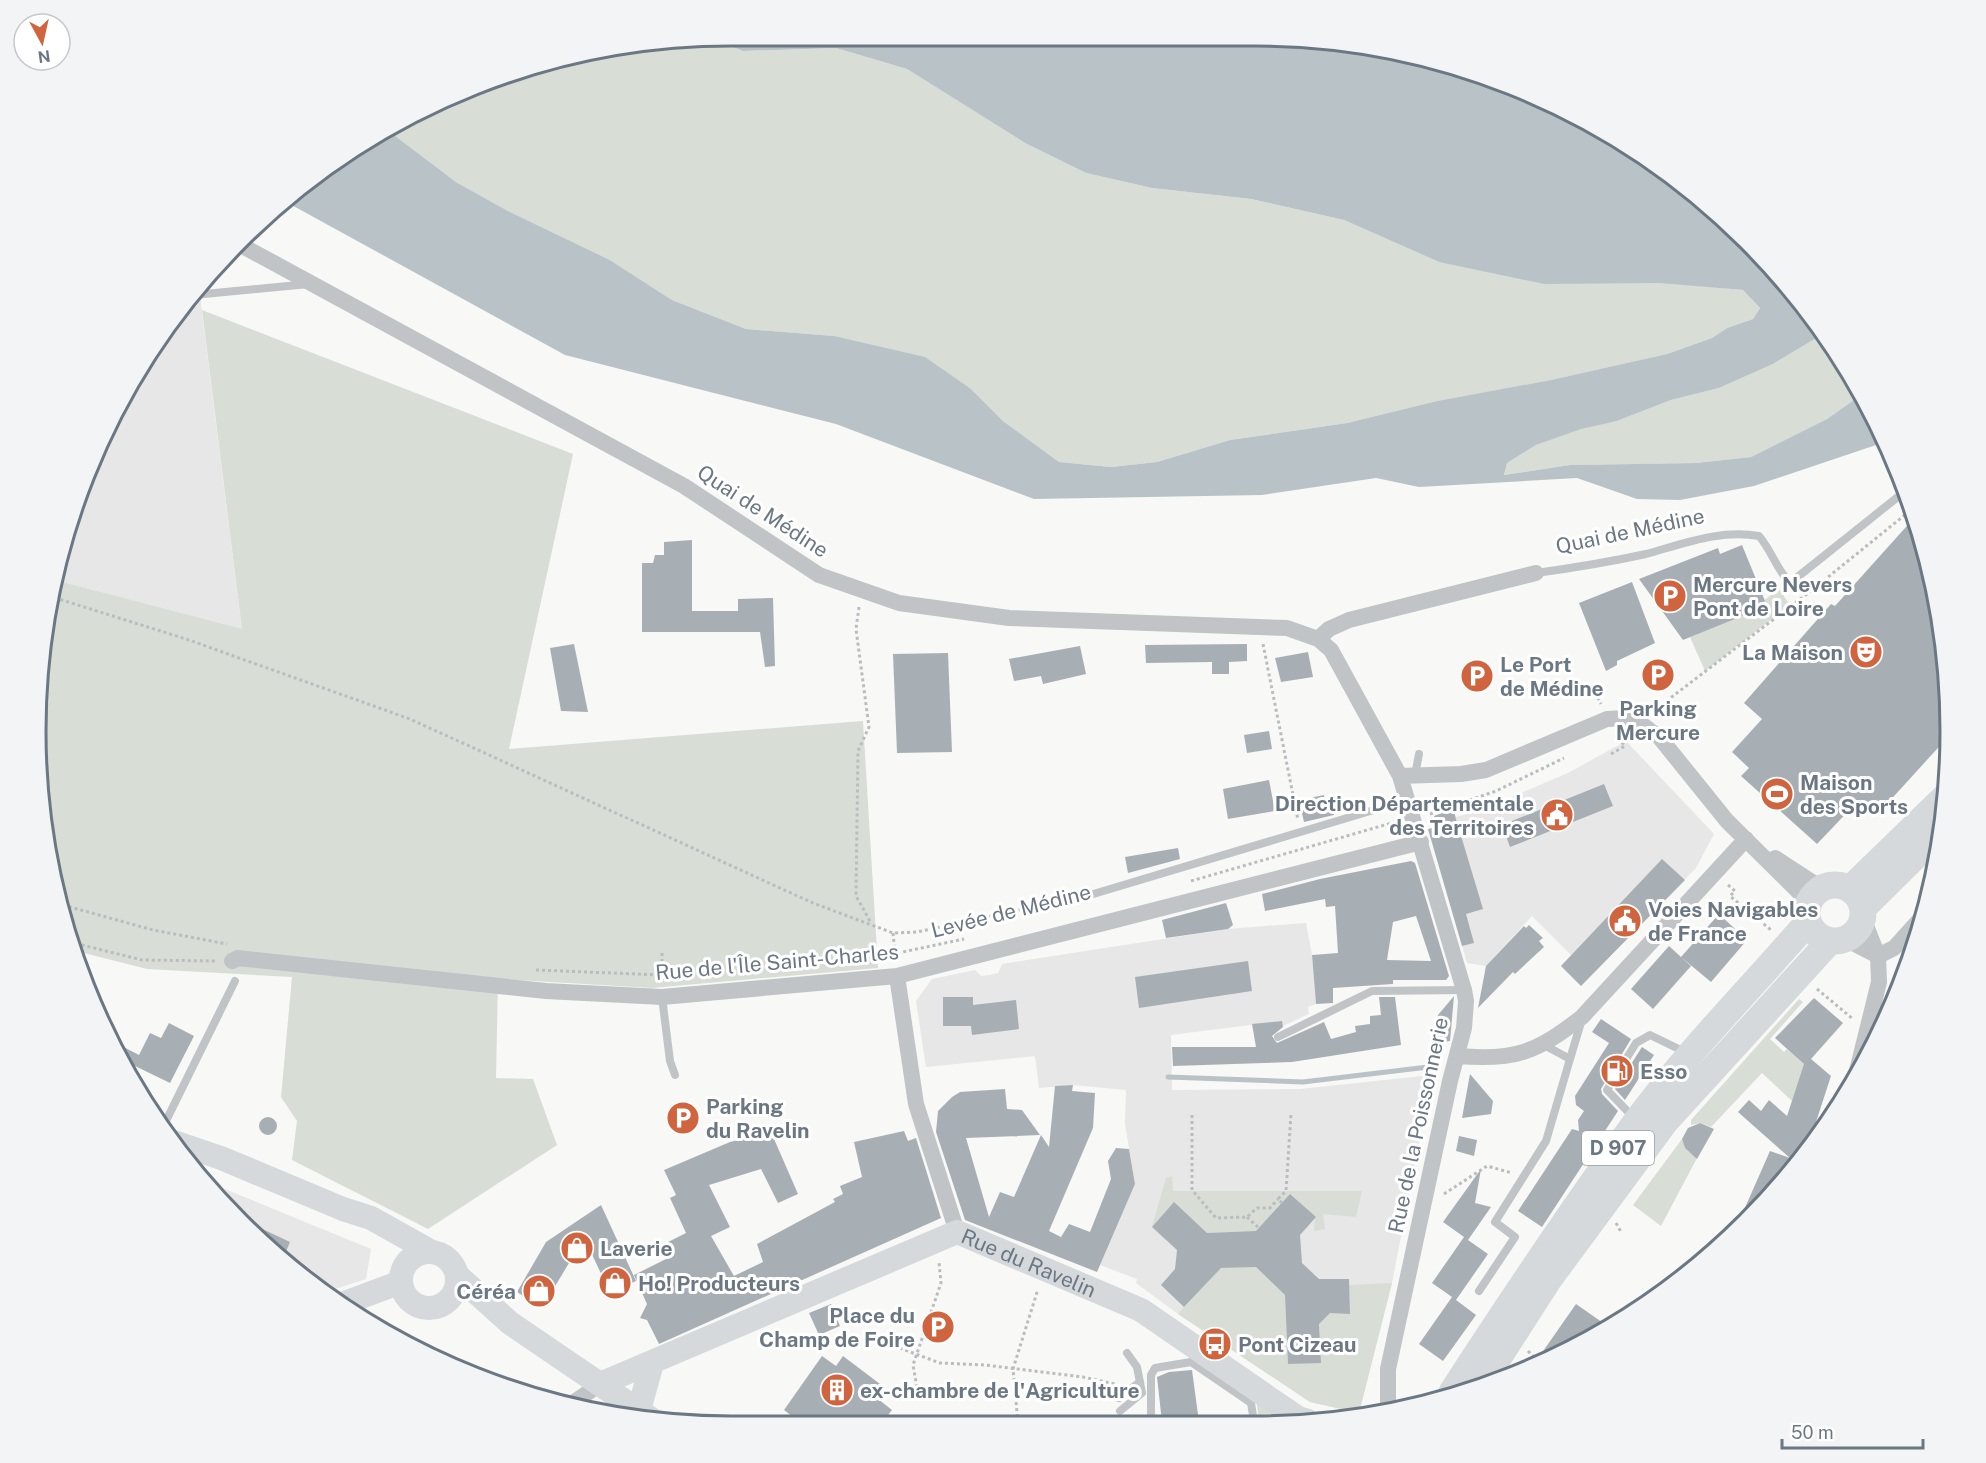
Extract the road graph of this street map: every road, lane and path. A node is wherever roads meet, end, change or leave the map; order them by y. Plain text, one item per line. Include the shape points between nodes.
1 (246, 248) edge
2 (313, 284) junction
3 (204, 294) edge
4 (1898, 497) edge
5 (1904, 515) edge
6 (1536, 573) joint
7 (861, 590) junction
8 (60, 599) edge
9 (1259, 627) junction
10 (1318, 639) junction
11 (1595, 692) dead end
12 (1602, 709) dead end
13 (1639, 722) junction
14 (1419, 754) dead end
15 (1611, 754) dead end
16 (1571, 755) dead end
17 (1407, 776) junction
18 (1407, 800) junction
19 (1935, 810) edge
20 (1430, 813) dead end
21 (1406, 819) junction
22 (1301, 834) junction
23 (1746, 839) junction
24 (1930, 840) edge
25 (1421, 842) junction
26 (1714, 872) junction
27 (1185, 883) dead end
28 (1090, 895) joint
29 (1813, 904) junction
30 (1859, 905) junction
31 (70, 907) edge
32 (872, 923) junction
33 (1909, 931) edge
34 (893, 933) junction
35 (964, 939) dead end
36 (1837, 940) junction
37 (81, 945) edge
38 (231, 952) junction
39 (662, 953) dead end
40 (895, 954) junction
41 (1878, 956) junction
42 (1777, 958) junction
43 (826, 963) dead end
44 (532, 970) dead end
45 (713, 973) dead end
46 (662, 975) junction
47 (897, 976) junction
48 (235, 981) dead end
49 (1464, 990) junction
50 (1812, 994) dead end
51 (662, 997) junction
52 (1582, 1017) junction
53 (1869, 1025) junction
54 (1278, 1037) dead end
55 (1864, 1043) edge
56 (1544, 1045) junction
57 (1690, 1055) junction
58 (1458, 1056) junction
59 (1570, 1059) junction
60 (675, 1075) dead end
61 (1291, 1114) dead end
62 (1192, 1115) dead end
63 (167, 1119) edge
64 (1637, 1121) junction
65 (186, 1147) edge
66 (1524, 1176) junction
67 (1278, 1199) junction
68 (1282, 1203) dead end
69 (1423, 1208) junction
70 (343, 1209) junction
71 (1247, 1217) junction
72 (1259, 1228) dead end
73 (946, 1237) junction
74 (430, 1251) junction
75 (458, 1276) junction
76 (1042, 1279) dead end
77 (406, 1281) junction
78 (1479, 1291) dead end
79 (351, 1301) edge
80 (446, 1303) junction
81 (360, 1307) edge
82 (510, 1323) junction
83 (894, 1346) dead end
84 (1127, 1353) dead end
85 (916, 1354) junction
86 (652, 1363) junction
87 (1013, 1369) junction
88 (1487, 1375) edge
89 (1140, 1382) junction
90 (600, 1384) junction
91 (1117, 1384) dead end
92 (1456, 1386) edge
93 (1119, 1398) dead end
94 (579, 1399) edge
95 (920, 1399) dead end
96 (1388, 1403) edge
97 (640, 1411) edge
98 (645, 1411) edge
99 (1120, 1411) dead end
100 (1294, 1415) edge
101 (1017, 1416) edge
102 (1151, 1416) edge
103 (1253, 1416) edge

1 - 2 street, Quai de Médine
2 - 3 lane
2 - 7 street, Quai de Médine via 684,486 819,575
4 - 6 lane, Quai de Médine via 1790,583 1759,536 1739,532
5 - 13 path
6 - 10 street, Quai de Médine via 1349,620 1329,628
7 - 9 street, Quai de Médine via 899,603 1009,618
7 - 32 path via 856,629 869,727 858,751 856,896
8 - 32 path via 410,718 813,903
9 - 10 street, Quai de Médine via 1287,628
9 - 22 path
10 - 17 street, Quai de Médine via 1340,663
11 - 12 path
13 - 15 path via 1614,734 1625,746
13 - 17 street via 1606,719 1486,770
13 - 23 street via 1660,738 1727,822
14 - 17 lane
16 - 20 path via 1496,791
17 - 18 street, Quai de Médine
18 - 21 street, Quai de Médine
18 - 22 lane
19 - 30 main road
21 - 25 street, Rue de la Poissonnerie
21 - 27 path
22 - 28 lane
23 - 26 street
23 - 29 street
24 - 30 main road
25 - 47 street, Rue de l'Île Saint-Charles
25 - 49 street, Rue de la Poissonnerie
26 - 42 path via 1735,891 1730,896 1778,936 1767,949
26 - 52 street
28 - 34 path via 916,932
29 - 30 main road via 1836,885
29 - 36 main road via 1816,934
29 - 42 main road, D 907
30 - 36 main road via 1857,931
30 - 41 street
31 - 38 path
32 - 34 path
33 - 41 street via 1894,948
34 - 40 path
35 - 40 path, Levée de Médine
36 - 41 street
36 - 88 main road, D 907 via 1665,1122 1550,1279
37 - 38 path via 142,960
38 - 51 street, Rue de l'Île Saint-Charles via 238,958 546,991
39 - 46 path
40 - 43 path, Levée de Médine
41 - 53 street via 1879,982
42 - 57 main road, D 907
44 - 46 path
45 - 46 path
46 - 51 path
47 - 51 street, Rue de l'Île Saint-Charles
47 - 73 street via 909,1068
48 - 63 lane
49 - 54 lane via 1372,991
49 - 58 street, Rue de la Poissonnerie via 1464,1028
50 - 53 path via 1817,988 1853,1019
51 - 60 lane
52 - 56 street
52 - 59 lane
53 - 55 street
56 - 58 street via 1516,1056
56 - 59 lane
57 - 64 main road, D 907
57 - 64 lane via 1650,1035 1636,1043 1607,1090
58 - 69 street, Rue de la Poissonnerie
59 - 66 lane via 1546,1141
61 - 67 path via 1286,1191
62 - 71 path via 1192,1190 1216,1218
64 - 92 main road, D 907
65 - 70 main road
66 - 69 path via 1488,1166
66 - 78 lane via 1494,1222 1515,1237
67 - 68 path
67 - 71 path via 1270,1208 1257,1208
69 - 96 street, Rue de la Poissonnerie via 1388,1370
70 - 74 main road via 371,1218
70 - 77 main road via 394,1244
71 - 72 path
73 - 85 path via 941,1283
73 - 86 main road, Rue du Ravelin
73 - 100 main road, Rue du Ravelin via 1141,1310
74 - 75 main road via 445,1256
74 - 77 main road via 414,1256
75 - 80 main road via 456,1291
75 - 82 main road
76 - 87 path
77 - 79 main road
77 - 80 main road via 423,1307
77 - 81 main road
80 - 82 main road
82 - 90 main road
83 - 85 path
84 - 89 lane via 1137,1367
85 - 87 path via 940,1363
85 - 95 path via 913,1365
86 - 90 main road, Rue du Ravelin
86 - 98 main road
87 - 91 path
87 - 101 path
89 - 93 lane
89 - 99 lane via 1143,1393
90 - 94 street
90 - 97 main road
102 - 103 lane via 1151,1375 1155,1368 1191,1362 1251,1402

